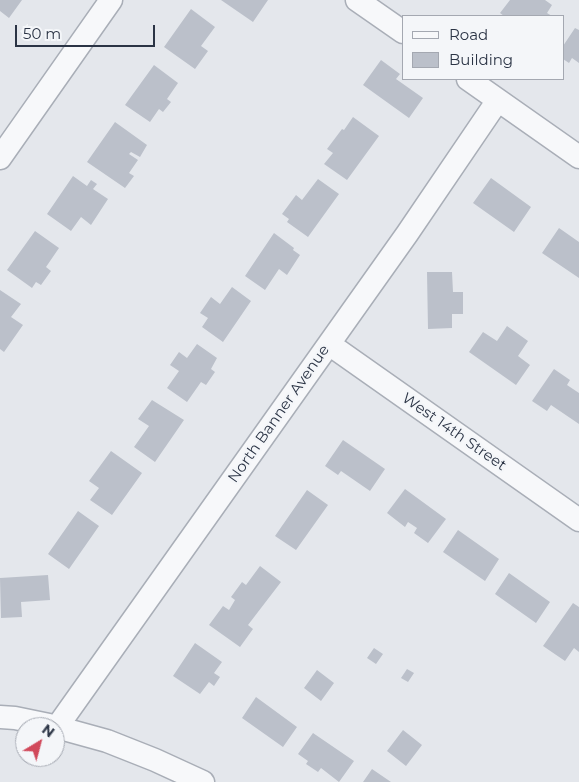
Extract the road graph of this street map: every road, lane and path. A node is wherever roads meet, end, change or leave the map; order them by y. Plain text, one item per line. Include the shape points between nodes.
1 (112, 0) edge
2 (357, 0) edge
3 (402, 31) edge
4 (469, 80) edge
5 (498, 100) junction
6 (579, 157) edge
7 (0, 158) edge
8 (329, 344) junction
9 (579, 520) edge
10 (0, 717) edge
11 (64, 717) edge
12 (15, 718) edge
13 (65, 729) edge
14 (203, 782) edge

1 - 7 street
2 - 3 street
4 - 5 street
5 - 6 street
5 - 8 street, North Banner Avenue
8 - 9 street, West 14th Street
8 - 11 street, North Banner Avenue
10 - 12 street
13 - 14 street via 124,746

